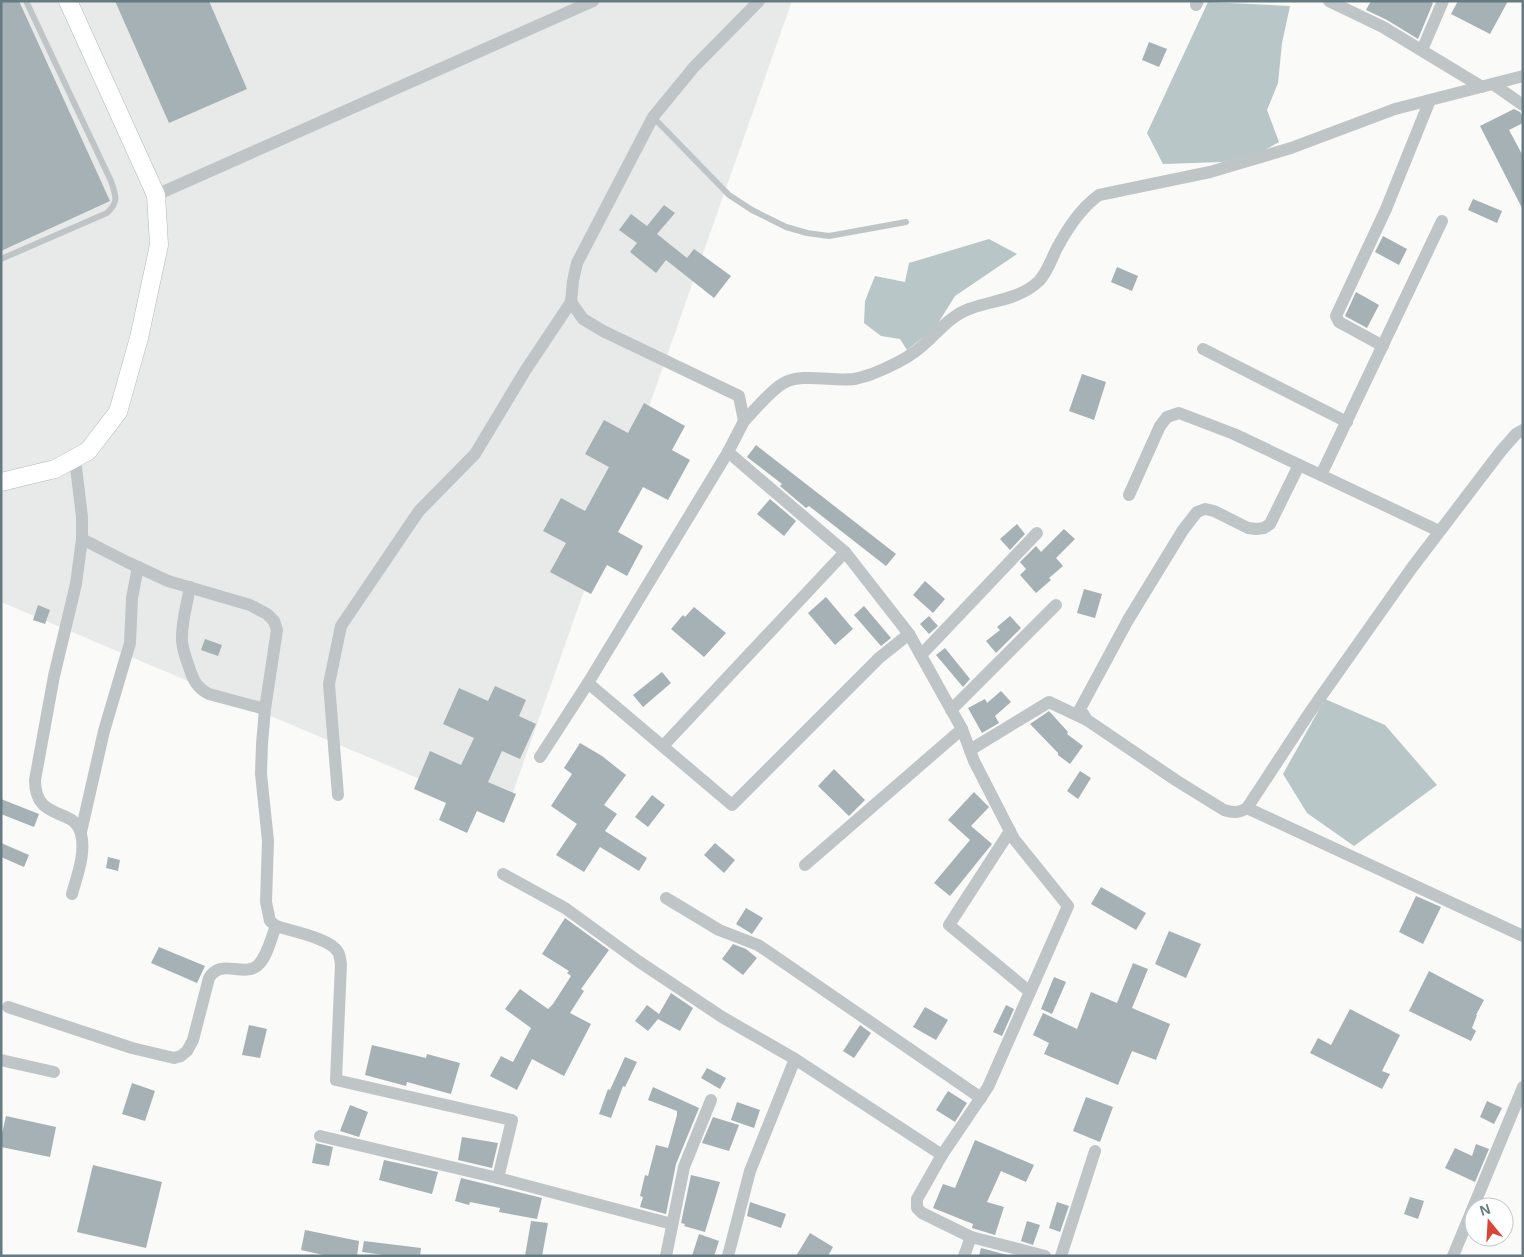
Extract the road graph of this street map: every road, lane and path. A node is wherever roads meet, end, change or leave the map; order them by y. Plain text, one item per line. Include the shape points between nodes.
1 (26, 1) edge
2 (68, 1) edge
3 (593, 1) edge
4 (759, 1) edge
5 (1329, 1) edge
6 (1443, 1) edge
7 (1422, 50) junction
8 (1523, 76) edge
9 (1487, 85) junction
10 (1430, 100) junction
11 (1523, 104) edge
12 (653, 117) junction
13 (156, 195) junction
14 (1442, 221) dead end
15 (906, 222) dead end
16 (1, 259) edge
17 (572, 302) junction
18 (1383, 346) junction
19 (1203, 349) dead end
20 (744, 421) junction
21 (1347, 422) junction
22 (1523, 430) edge
23 (728, 452) junction
24 (75, 459) junction
25 (1300, 465) junction
26 (1321, 475) junction
27 (1, 482) edge
28 (1129, 494) dead end
29 (1440, 531) junction
30 (1037, 533) dead end
31 (82, 539) junction
32 (845, 552) junction
33 (138, 567) junction
34 (190, 587) junction
35 (1056, 606) dead end
36 (909, 634) junction
37 (920, 655) junction
38 (588, 682) junction
39 (265, 709) junction
40 (951, 710) junction
41 (1087, 720) junction
42 (962, 729) junction
43 (663, 746) junction
44 (970, 750) junction
45 (540, 757) dead end
46 (338, 795) dead end
47 (1247, 808) junction
48 (1010, 831) junction
49 (81, 832) junction
50 (805, 865) dead end
51 (503, 874) dead end
52 (72, 894) dead end
53 (666, 898) dead end
54 (276, 926) junction
55 (1523, 936) edge
56 (1030, 992) junction
57 (8, 1007) dead end
58 (796, 1059) junction
59 (1, 1060) edge
60 (54, 1072) dead end
61 (1523, 1087) edge
62 (981, 1098) junction
63 (711, 1100) dead end
64 (320, 1136) dead end
65 (1095, 1151) dead end
66 (942, 1155) junction
67 (498, 1178) junction
68 (672, 1224) junction
69 (971, 1237) junction
70 (666, 1256) edge
71 (728, 1256) edge
72 (964, 1256) edge
73 (1045, 1256) edge
74 (1061, 1256) edge
75 (1453, 1256) edge

1 - 16 lane via 116,197 114,206 107,213
2 - 13 street
3 - 13 street
4 - 12 street via 694,68
5 - 7 street
6 - 7 street
7 - 9 street
8 - 9 street
9 - 10 street
9 - 11 street
10 - 18 street via 1386,209 1336,316 1339,322
10 - 20 street via 1210,172 1099,195 1076,216 1038,281 1021,293 955,316 916,351 871,374 853,379 807,378 782,384
12 - 15 lane via 729,195 786,227 829,236
12 - 17 street via 578,263
13 - 24 street via 159,245 139,338 118,412 88,451
14 - 18 street
17 - 20 street via 583,319 603,331 738,396
17 - 46 street via 525,371 476,454 419,511 342,626 329,684
18 - 21 street
19 - 21 street
20 - 23 street
21 - 26 street
22 - 29 street via 1500,451
23 - 32 street
23 - 38 street
24 - 27 street via 55,469
24 - 31 street
25 - 26 street
25 - 28 street via 1179,413 1167,416 1160,426
25 - 41 street via 1270,524 1264,528 1248,528 1205,509 1191,519 1128,620 1084,700 1080,709
26 - 29 street
29 - 47 street via 1310,712
30 - 37 street
31 - 33 street
31 - 49 street via 76,584 54,676 35,780 35,791 43,806 70,819
32 - 36 street
32 - 43 street
33 - 34 street
33 - 49 street via 132,598 130,643 104,731
34 - 39 street via 182,640 196,686 208,694
34 - 39 street via 250,605 274,621 277,630
35 - 40 street
36 - 37 street
36 - 43 street via 879,658 732,805
37 - 40 street
38 - 43 street
38 - 45 street
39 - 54 street via 261,774 268,842 266,902 270,921
40 - 42 street
41 - 44 street via 1049,702
41 - 47 street via 1224,810 1232,813
42 - 44 street
42 - 50 street
44 - 48 street
47 - 55 street
48 - 56 street via 1068,906
48 - 56 street via 949,924
49 - 52 street via 80,864
51 - 58 street via 564,908 722,1017
53 - 62 street via 719,930 758,945
54 - 57 street via 256,967 220,968 213,972 193,1040 181,1056 174,1058 132,1048
54 - 67 street via 325,942 339,953 336,1080 512,1120
56 - 62 street
58 - 66 street
58 - 71 street via 750,1170
59 - 60 street
61 - 75 street
62 - 66 street
63 - 68 street via 684,1166
64 - 67 street
65 - 74 street
66 - 69 street via 917,1199 917,1208
67 - 68 street
68 - 70 street
69 - 72 street
69 - 73 street

